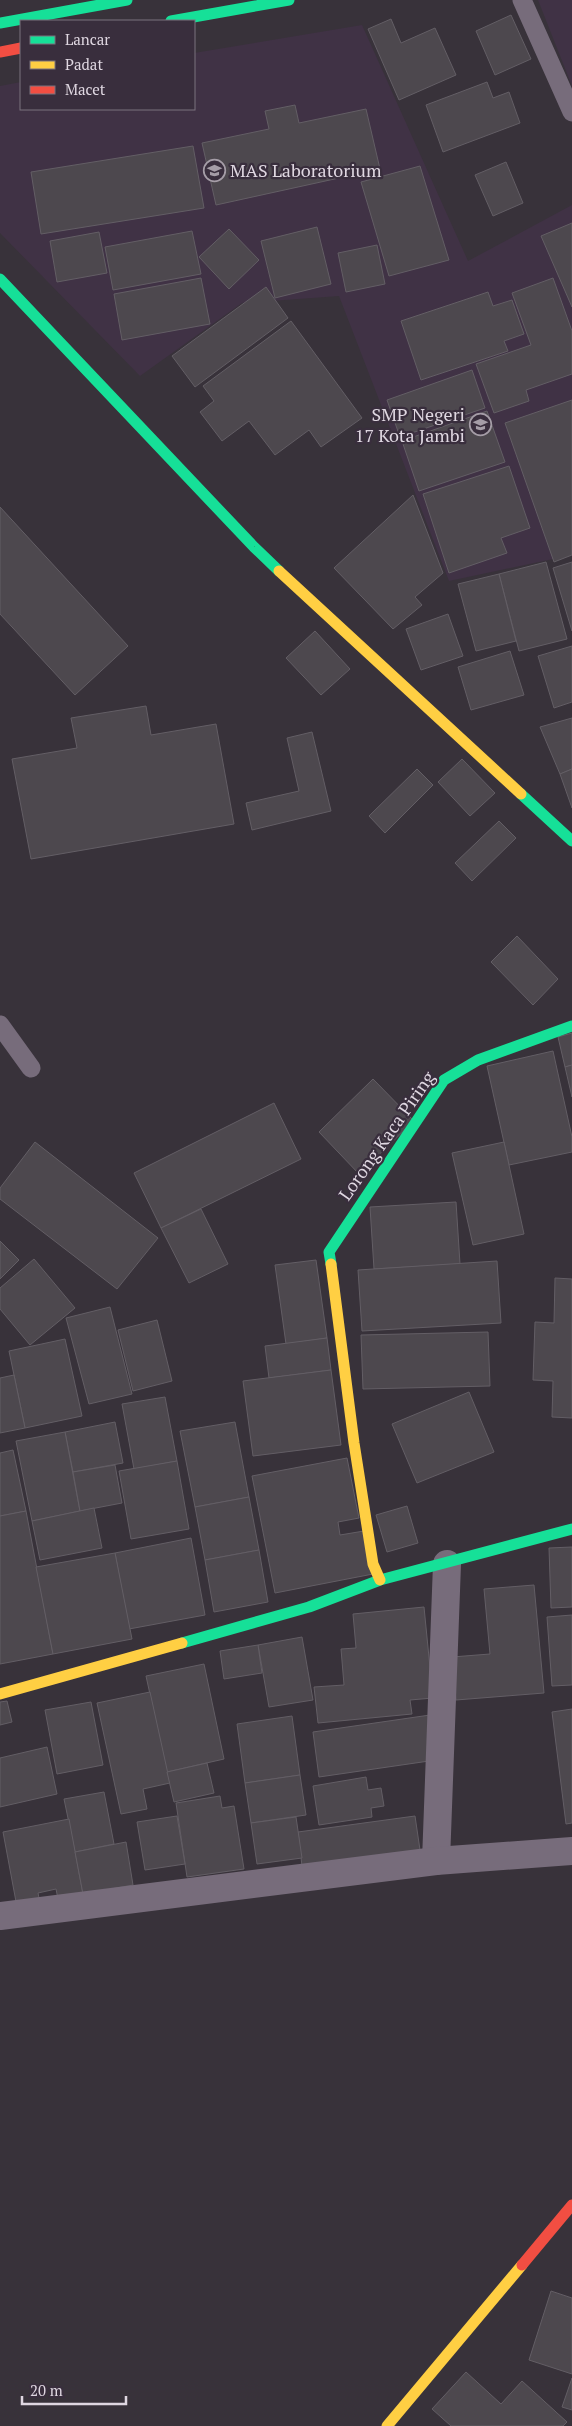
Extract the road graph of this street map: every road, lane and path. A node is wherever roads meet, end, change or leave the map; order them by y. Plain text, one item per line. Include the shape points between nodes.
1 (127, 0) edge
2 (289, 0) edge
3 (522, 0) edge
4 (177, 20) edge
5 (0, 23) edge
6 (20, 48) edge
7 (0, 52) edge
8 (572, 112) edge
9 (0, 279) edge
10 (572, 841) edge
11 (0, 1025) edge
12 (572, 1026) edge
13 (31, 1068) dead end
14 (572, 1529) edge
15 (447, 1564) junction
16 (380, 1580) junction
17 (0, 1694) edge
18 (572, 1851) edge
19 (436, 1861) junction
20 (0, 1916) edge
21 (572, 2205) edge
22 (387, 2426) edge

1 - 5 street
2 - 4 street
3 - 8 lane
6 - 7 street
9 - 10 street via 254,547
11 - 13 lane
12 - 16 street, Lorong Kaca Piring via 478,1060 444,1080 329,1252 354,1443 373,1564
14 - 15 street
15 - 16 street
15 - 19 street
16 - 17 street via 309,1607
18 - 19 street
19 - 20 street
21 - 22 street

